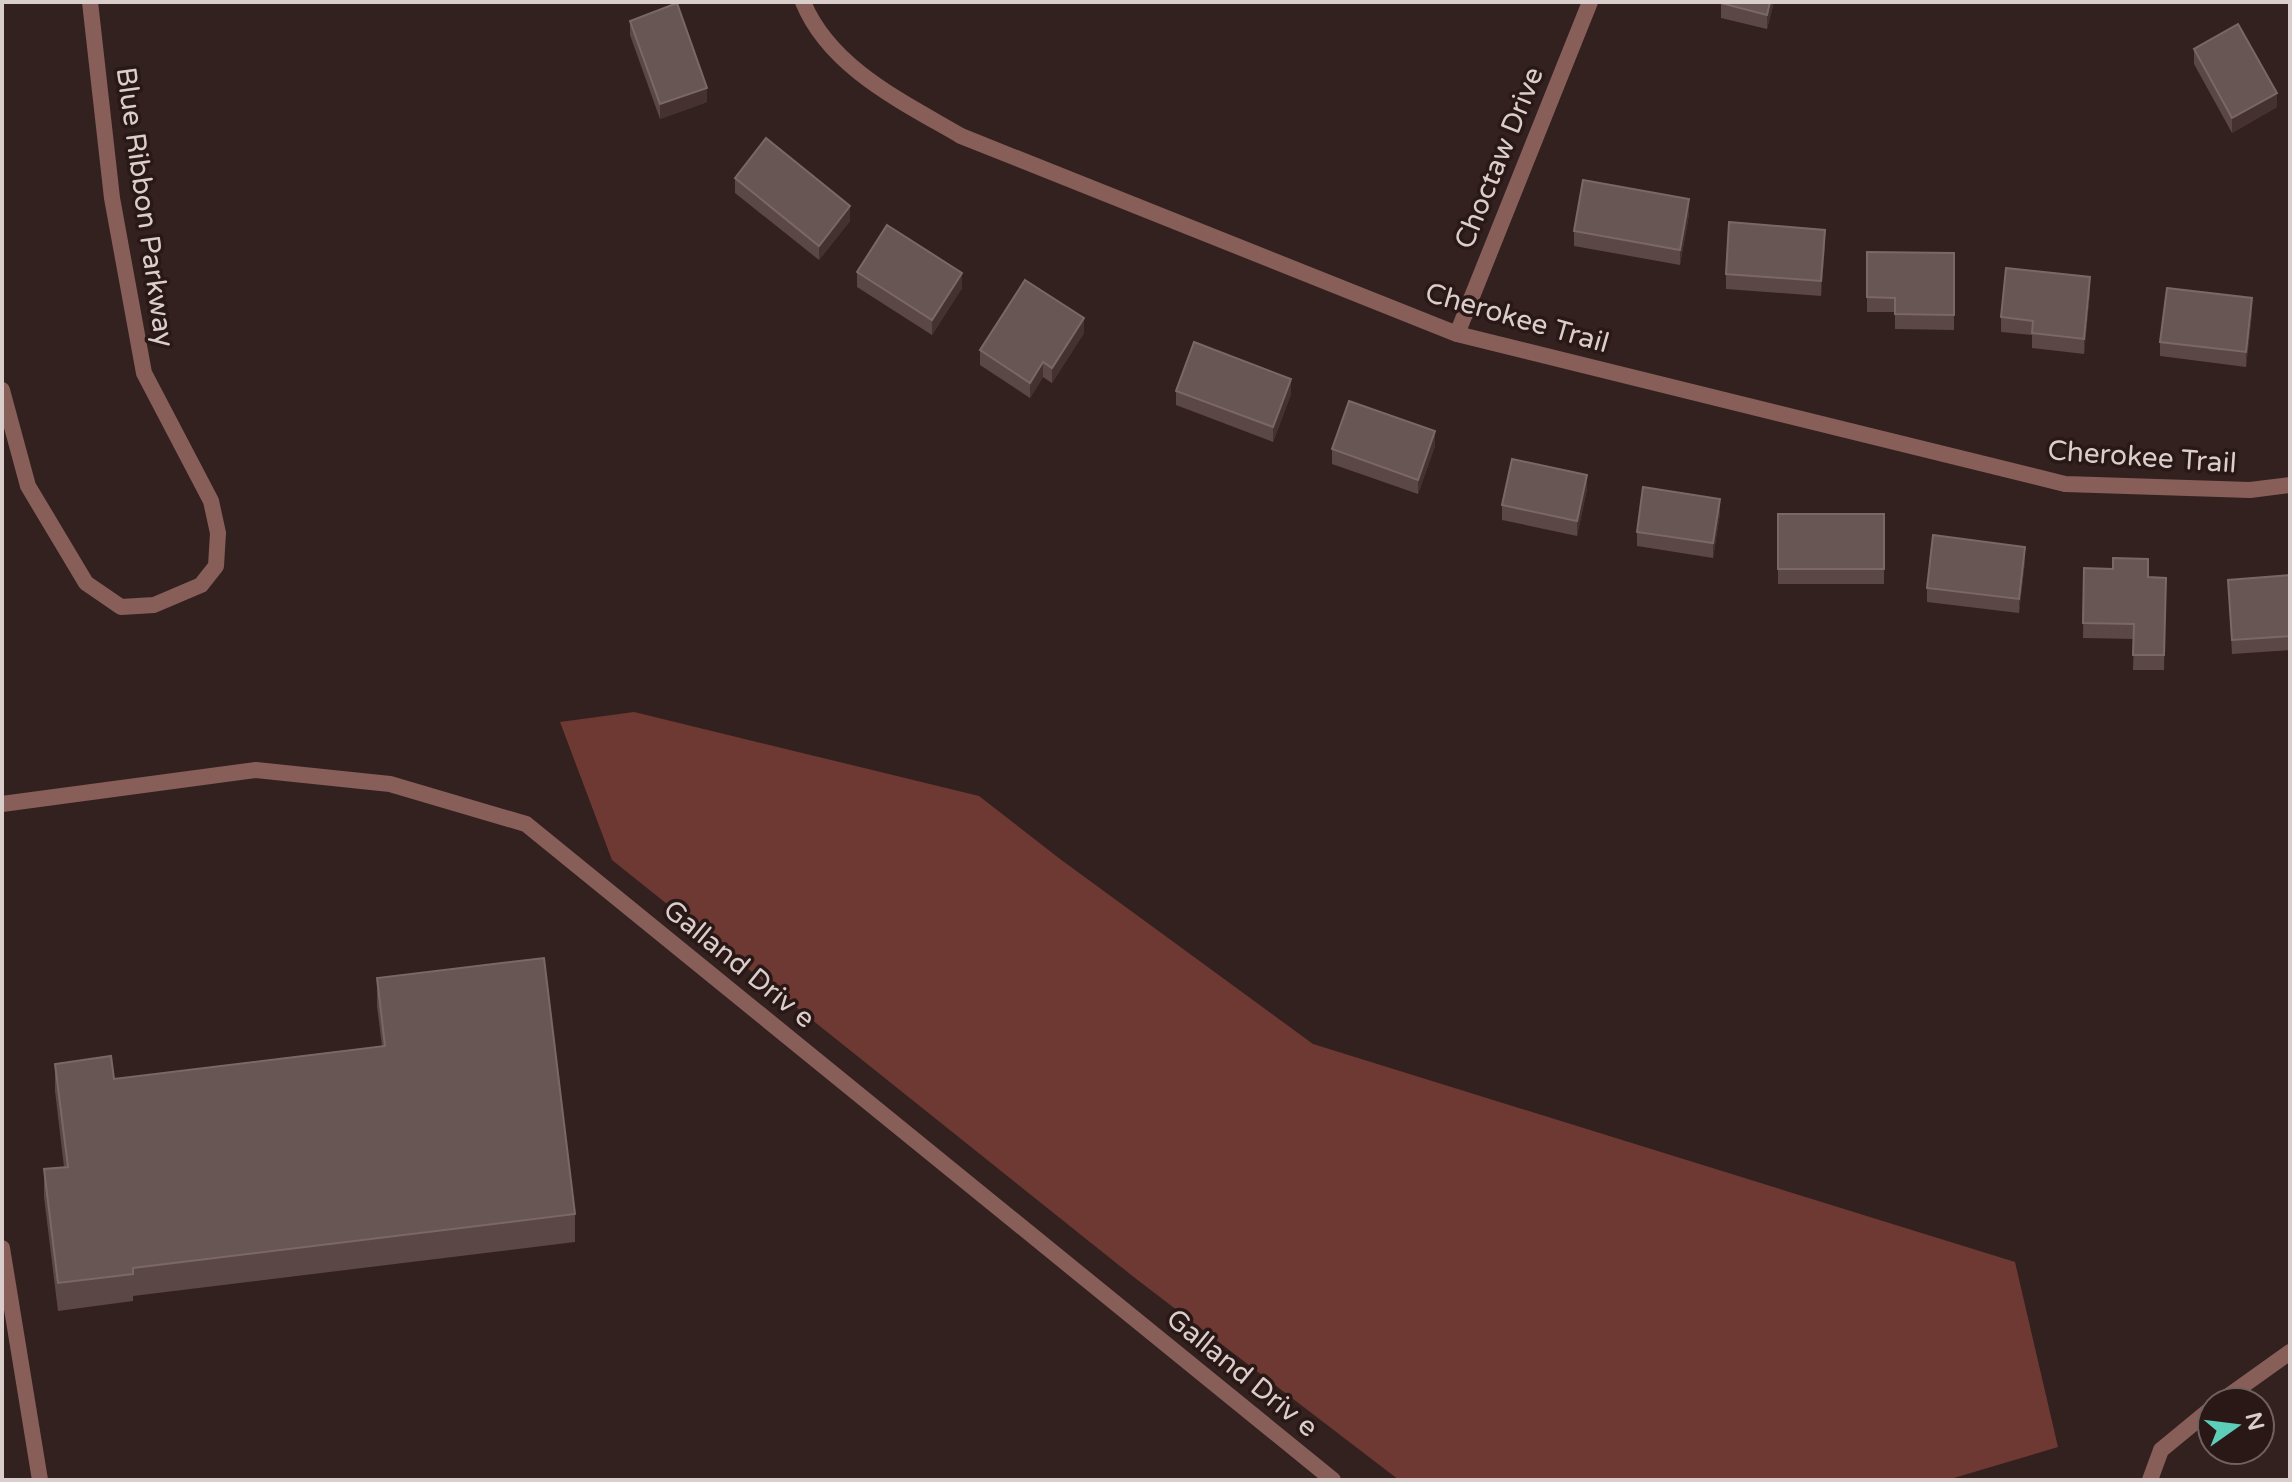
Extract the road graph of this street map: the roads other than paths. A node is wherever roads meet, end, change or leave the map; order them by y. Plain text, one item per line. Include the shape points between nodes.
1 (90, 2) edge
2 (803, 2) edge
3 (1590, 2) edge
4 (1457, 334) junction
5 (2, 390) edge
6 (2290, 485) edge
7 (2, 804) edge
8 (2, 1248) edge
9 (2290, 1352) edge
10 (2242, 1386) edge
11 (2196, 1421) edge
12 (40, 1480) edge
13 (1333, 1480) edge
14 (2150, 1480) edge

1 - 5 street, Blue Ribbon Parkway via 112,198 144,373 211,501 218,533 216,566 201,585 154,605 121,607 86,583 28,486
2 - 4 street, Cherokee Trail via 840,57 961,136
3 - 4 street, Choctaw Drive
4 - 6 street, Cherokee Trail via 2065,484 2250,490
7 - 13 street, Galland Driv e via 256,770 390,784 526,824
8 - 12 street
9 - 10 street
11 - 14 street via 2161,1450

